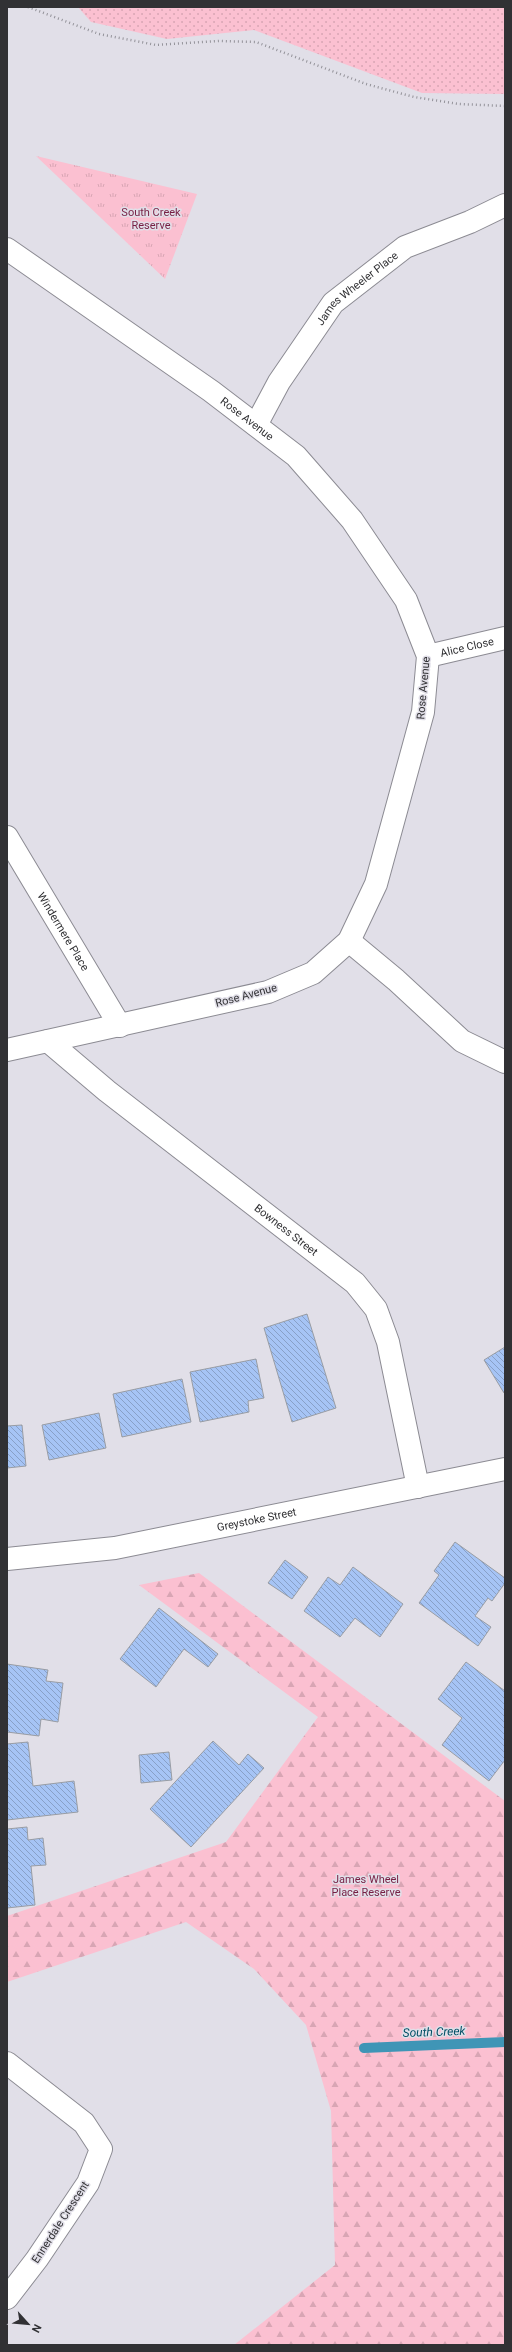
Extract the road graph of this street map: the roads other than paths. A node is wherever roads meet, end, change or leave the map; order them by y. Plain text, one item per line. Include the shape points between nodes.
1 (505, 204) edge
2 (7, 249) edge
3 (256, 425) junction
4 (505, 638) edge
5 (428, 656) junction
6 (7, 837) edge
7 (349, 941) junction
8 (120, 1026) junction
9 (48, 1041) junction
10 (7, 1050) edge
11 (505, 1062) edge
12 (505, 1469) edge
13 (418, 1487) junction
14 (7, 1559) edge
15 (7, 2063) edge
16 (7, 2298) edge

1 - 3 street, James Wheeler Place via 470,222 405,247 333,302 279,382
2 - 3 street, Rose Avenue
3 - 5 street, Rose Avenue via 296,456 352,520 406,600
4 - 5 street, Alice Close
5 - 7 street, Rose Avenue via 424,712 378,877
6 - 8 street, Windermere Place
7 - 8 street, Rose Avenue via 313,973 268,992
7 - 11 street via 462,1041
8 - 9 street, Rose Avenue
9 - 10 street, Rose Avenue
9 - 13 street, Bowness Street via 107,1091 355,1283 376,1309 388,1342
12 - 13 street, Greystoke Street
13 - 14 street, Greystoke Street via 116,1548
15 - 16 street, Ennerdale Crescent via 84,2123 101,2149 88,2182 37,2259

